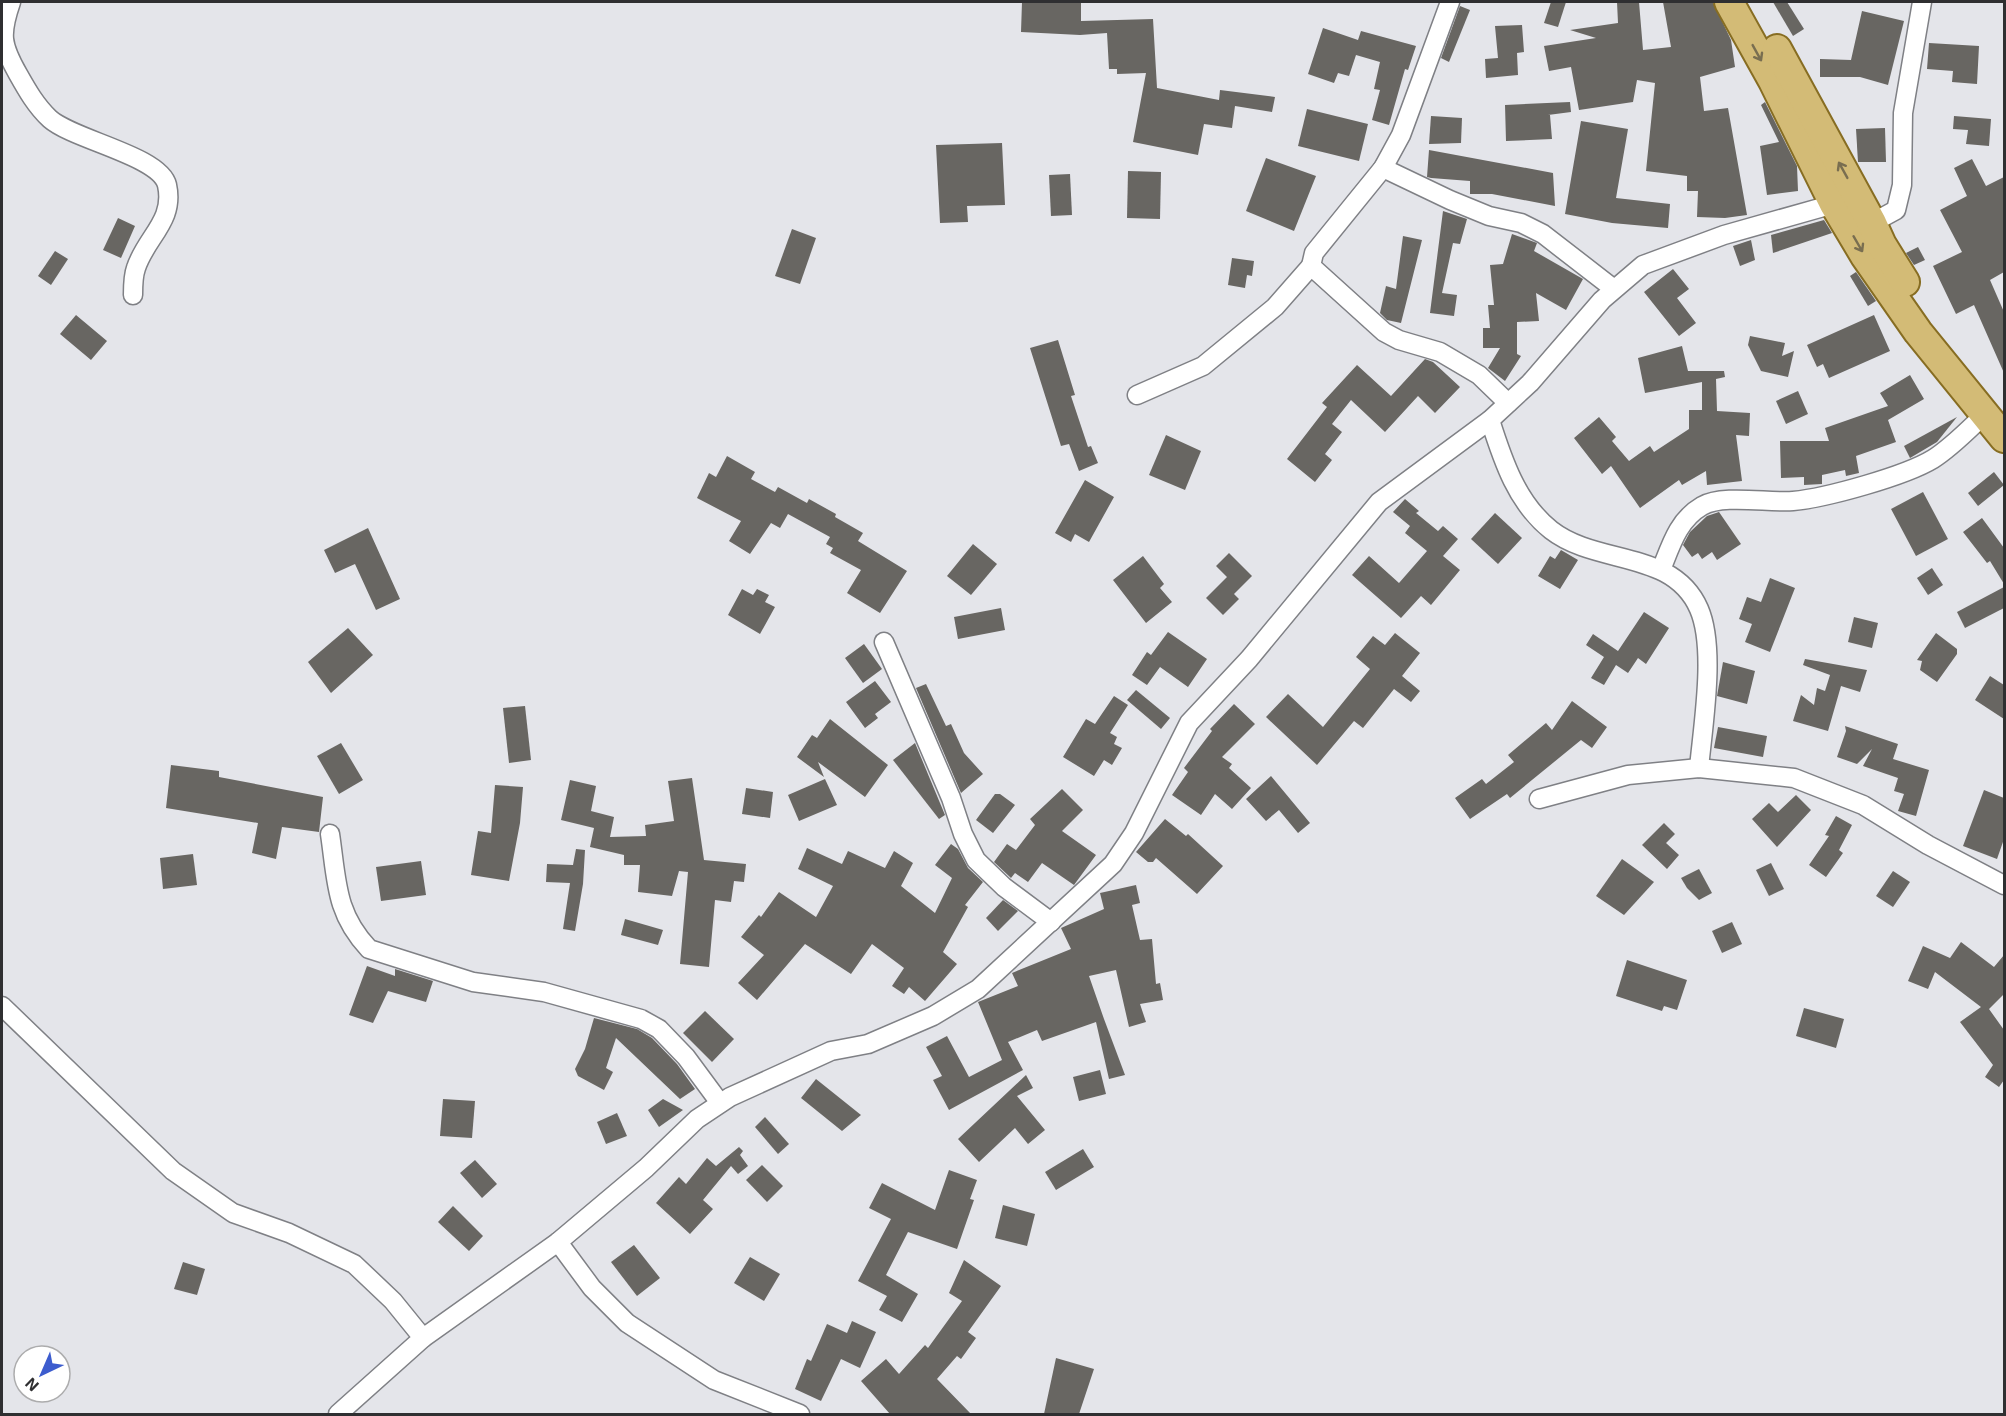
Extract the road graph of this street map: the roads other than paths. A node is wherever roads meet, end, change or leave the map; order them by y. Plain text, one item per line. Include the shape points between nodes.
1 (11, 2) edge
2 (1450, 2) edge
3 (1729, 2) edge
4 (1750, 2) edge
5 (1922, 2) edge
6 (1383, 168) junction
7 (1834, 204) junction
8 (1872, 223) junction
9 (1311, 266) junction
10 (1614, 289) junction
11 (133, 295) dead end
12 (1137, 395) dead end
13 (1508, 403) junction
14 (1995, 411) edge
15 (1490, 420) junction
16 (2004, 438) edge
17 (1661, 570) junction
18 (885, 642) dead end
19 (1699, 768) junction
20 (1539, 799) dead end
21 (330, 834) dead end
22 (2004, 885) edge
23 (1051, 922) junction
24 (2, 1006) edge
25 (720, 1103) junction
26 (558, 1242) junction
27 (423, 1338) junction
28 (338, 1414) edge
29 (800, 1414) edge

1 - 11 street via 3,23 3,47 32,98 50,119 74,135 126,153 152,168 166,182 169,208 135,270
2 - 6 street via 1401,135
3 -> 7 main road
8 -> 4 main road
5 - 8 street via 1903,113 1902,185 1896,210
6 - 9 street via 1314,253
6 - 10 street via 1450,200 1543,234
7 - 10 street via 1724,235 1642,265
7 -> 14 main road via 1918,333
8 - 14 main road via 1910,290
9 - 12 street via 1275,307 1203,366
9 - 13 street via 1384,332 1440,352 1479,375
10 - 13 street
13 - 15 street
14 - 16 main road
14 - 17 street via 1934,458 1907,472 1795,501 1721,501 1704,505 1688,516 1676,532
15 - 17 street via 1512,480 1533,512 1552,531 1578,546
15 - 23 street via 1379,502 1249,659 1189,723 1134,833 1113,864
17 - 19 street via 1688,590 1700,610 1707,655
18 - 23 street via 976,860
19 - 20 street via 1628,775
19 - 22 street via 1794,778 1863,804 1928,845
21 - 25 street via 342,912 369,949 473,982 544,992 641,1019 659,1029
23 - 25 street via 978,989 933,1016 868,1044 831,1051
24 - 27 street via 173,1171 233,1213 289,1233 354,1264 393,1301
25 - 26 street
26 - 27 street
26 - 29 street via 592,1288 627,1323 714,1380
27 - 28 street

